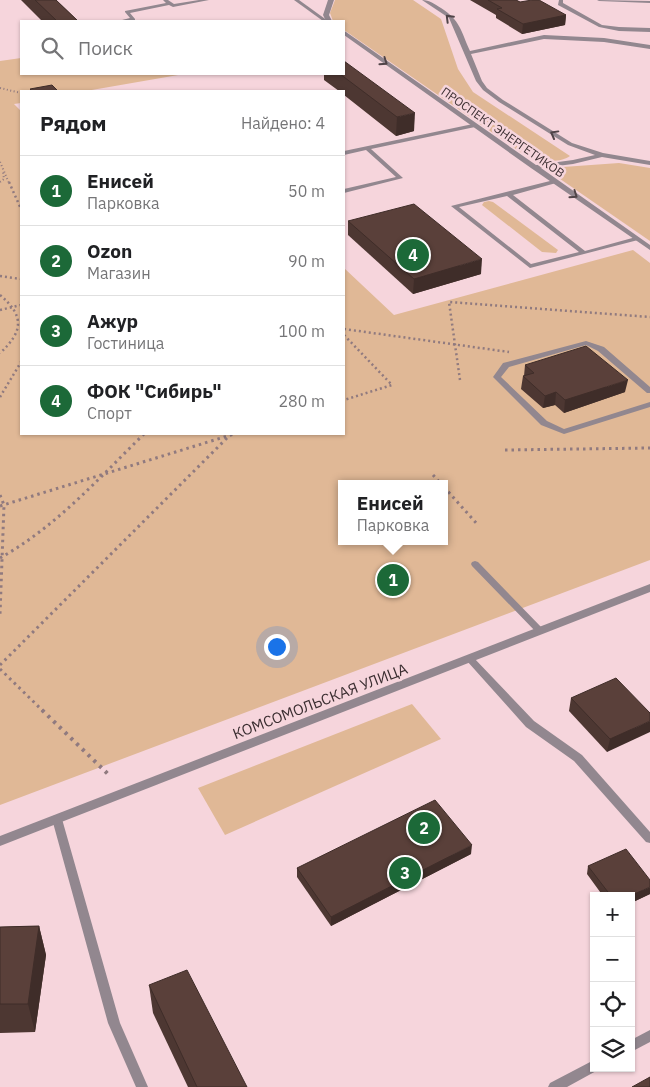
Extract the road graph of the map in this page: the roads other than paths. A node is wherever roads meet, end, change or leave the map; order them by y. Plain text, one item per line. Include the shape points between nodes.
1 (207, 0) edge
2 (296, 0) edge
3 (331, 0) edge
4 (424, 0) edge
5 (561, 0) edge
6 (599, 0) edge
7 (167, 2) edge
8 (650, 2) edge
9 (126, 20) edge
10 (326, 20) edge
11 (328, 20) edge
12 (650, 30) edge
13 (345, 35) edge
14 (650, 48) edge
15 (468, 54) junction
16 (473, 126) junction
17 (368, 149) junction
18 (345, 153) edge
19 (602, 155) junction
20 (650, 163) edge
21 (532, 167) junction
22 (554, 182) junction
23 (345, 191) edge
24 (508, 194) junction
25 (636, 239) junction
26 (650, 248) edge
27 (584, 253) junction
28 (650, 391) edge
29 (650, 404) edge
30 (475, 564) dead end
31 (650, 588) edge
32 (540, 631) junction
33 (470, 659) junction
34 (56, 819) junction
35 (650, 839) edge
36 (0, 841) edge
37 (650, 1036) edge
38 (635, 1044) edge
39 (590, 1068) edge
40 (142, 1087) edge
41 (554, 1087) edge

1 - 7 lane via 173,6
2 - 10 lane
3 - 11 street via 327,8
15 -> 4 street, ПРОСПЕКТ ЭНЕРГЕТИКОВ via 451,17
5 - 12 lane via 560,4 601,26
6 - 8 lane
7 - 9 lane via 127,12 133,19
13 -> 16 street, ПРОСПЕКТ ЭНЕРГЕТИКОВ
14 - 15 street via 604,40 544,37
19 -> 15 street, ПРОСПЕКТ ЭНЕРГЕТИКОВ via 570,144 485,89
16 - 17 lane
16 - 21 street, ПРОСПЕКТ ЭНЕРГЕТИКОВ
17 - 18 lane
17 - 23 lane via 400,178
19 - 20 street, ПРОСПЕКТ ЭНЕРГЕТИКОВ
19 - 21 street
21 - 22 street, ПРОСПЕКТ ЭНЕРГЕТИКОВ
22 - 24 lane
22 -> 25 street, ПРОСПЕКТ ЭНЕРГЕТИКОВ
24 - 27 lane
24 - 27 lane via 454,206 530,266
25 - 26 street, ПРОСПЕКТ ЭНЕРГЕТИКОВ
25 - 27 lane
28 - 29 lane via 601,349 586,343 506,366 497,377 544,423 564,432
30 - 32 lane
31 - 32 street, КОМСОМОЛЬСКАЯ УЛИЦА
32 - 33 street, КОМСОМОЛЬСКАЯ УЛИЦА
33 - 34 street, КОМСОМОЛЬСКАЯ УЛИЦА
33 - 35 lane via 530,724 578,758
34 - 36 street, КОМСОМОЛЬСКАЯ УЛИЦА
34 - 40 lane via 114,1023
37 - 38 lane
39 - 41 lane

